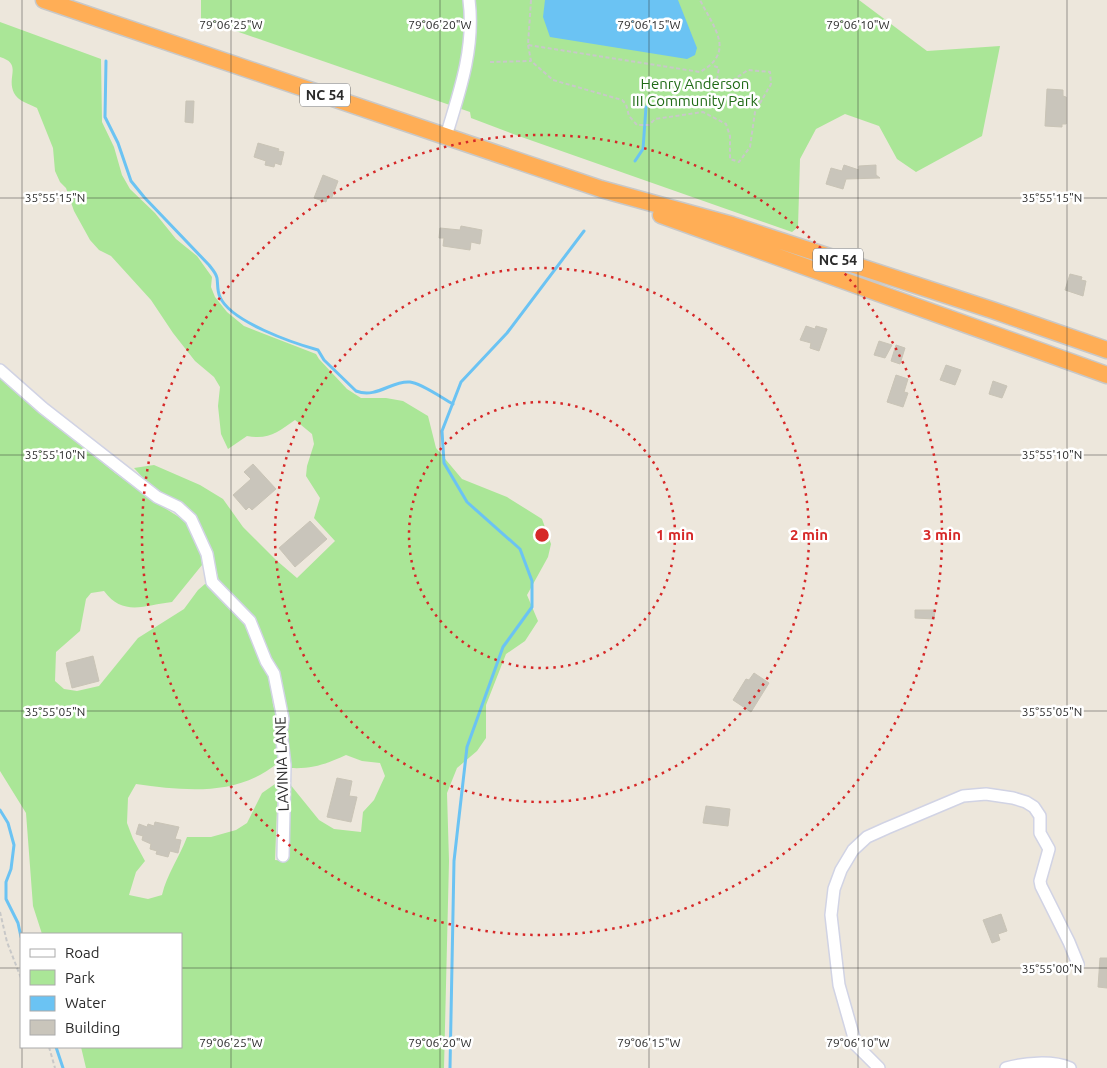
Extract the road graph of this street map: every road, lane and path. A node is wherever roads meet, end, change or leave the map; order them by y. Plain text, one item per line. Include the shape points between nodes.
1 (44, 0) edge
2 (469, 0) edge
3 (531, 0) edge
4 (700, 0) edge
5 (528, 45) junction
6 (531, 61) junction
7 (490, 62) dead end
8 (712, 65) junction
9 (446, 136) junction
10 (602, 189) junction
11 (1107, 350) edge
12 (0, 370) edge
13 (1107, 375) edge
14 (283, 856) dead end
15 (0, 912) edge
16 (1078, 964) dead end
17 (20, 975) edge
18 (49, 1048) edge
19 (55, 1068) edge
20 (879, 1068) edge
21 (1006, 1068) edge
22 (1070, 1068) edge

1 - 9 highway, NC 54
2 - 9 street via 470,44
3 - 5 path
4 - 8 path via 720,38 720,54
5 - 6 path
5 - 8 path via 700,72
6 - 7 path
6 - 8 path via 552,80 622,100 637,125 703,112 726,124 730,136 730,159 739,162 750,147 756,112 770,84 770,72 748,70 730,82 717,79 719,68
9 - 10 highway, NC 54
10 - 11 highway, NC 54 via 741,228
10 - 13 highway, NC 54 via 658,214
12 - 14 street, LAVINIA LANE via 43,408 157,497 191,519 206,554 212,582 250,621 274,674 283,719
15 - 17 path
16 - 20 street via 1041,886 1050,849 1040,833 1038,812 1026,802 999,795 963,796 867,837 853,850 841,870 834,889 831,915 839,985 856,1045
18 - 19 path
21 - 22 street via 1039,1064

